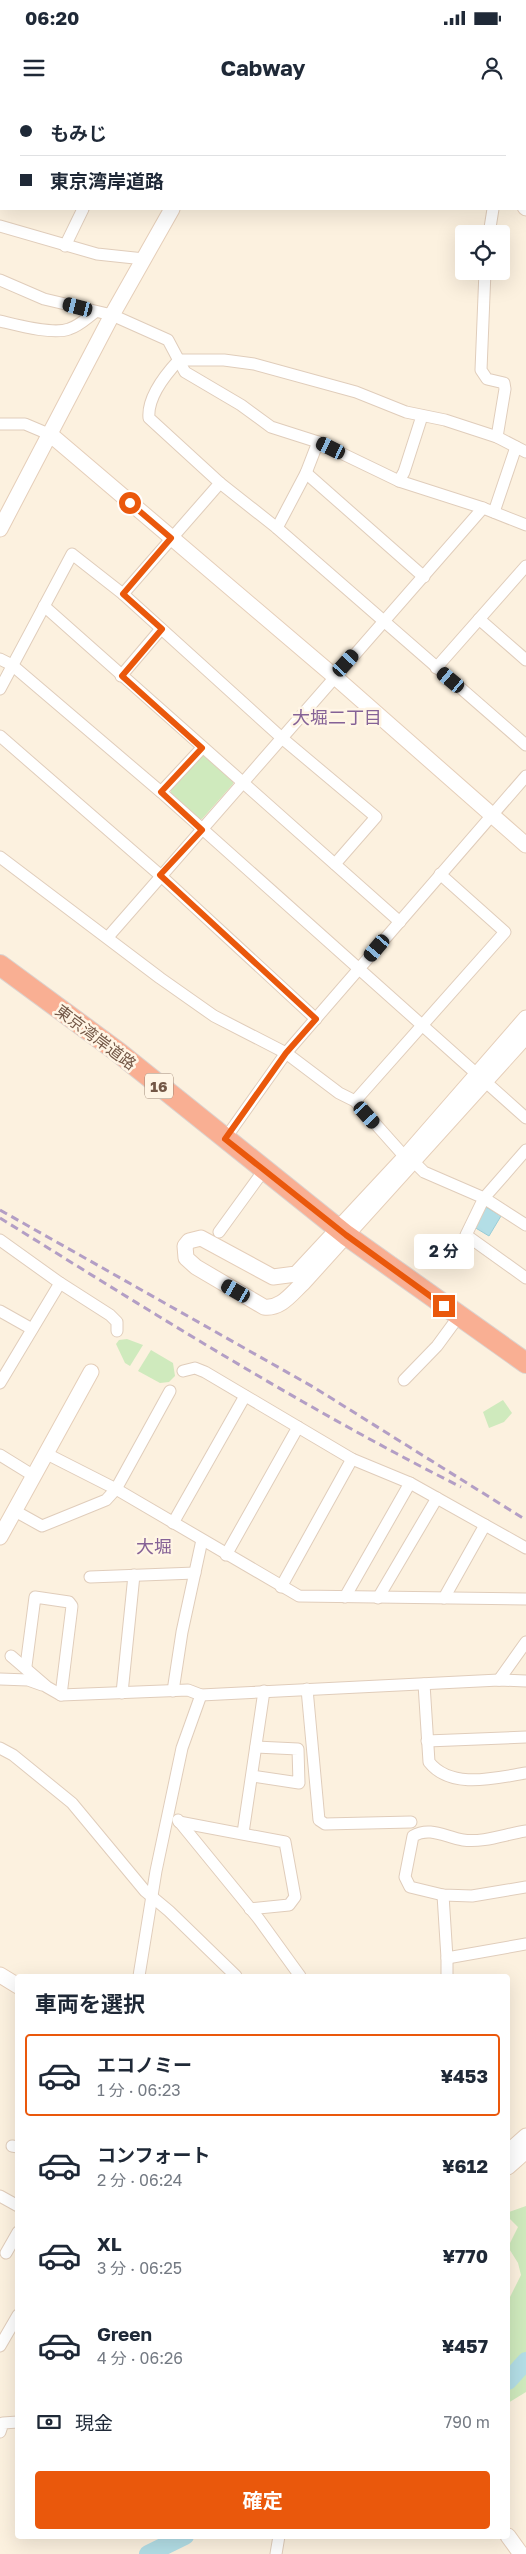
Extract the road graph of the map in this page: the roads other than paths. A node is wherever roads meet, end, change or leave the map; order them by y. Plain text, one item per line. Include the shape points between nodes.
1 (83, 210) edge
2 (171, 210) edge
3 (493, 210) edge
4 (490, 225) edge
5 (0, 226) edge
6 (65, 246) junction
7 (144, 259) junction
8 (0, 280) edge
9 (485, 280) edge
10 (95, 312) junction
11 (112, 315) junction
12 (0, 321) edge
13 (179, 360) junction
14 (422, 416) junction
15 (0, 424) edge
16 (51, 435) junction
17 (497, 437) junction
18 (318, 442) junction
19 (521, 449) edge
20 (306, 473) junction
21 (399, 481) junction
22 (220, 483) junction
23 (489, 510) junction
24 (526, 525) edge
25 (277, 528) junction
26 (0, 529) edge
27 (171, 538) junction
28 (524, 573) edge
29 (424, 578) junction
30 (123, 594) junction
31 (44, 606) junction
32 (479, 619) junction
33 (383, 622) junction
34 (162, 629) junction
35 (0, 659) edge
36 (526, 660) edge
37 (12, 665) junction
38 (436, 668) junction
39 (122, 676) junction
40 (334, 676) junction
41 (0, 689) edge
42 (0, 736) edge
43 (283, 739) junction
44 (526, 745) edge
45 (202, 748) junction
46 (526, 776) edge
47 (242, 784) junction
48 (161, 792) junction
49 (492, 815) junction
50 (202, 830) junction
51 (526, 845) edge
52 (1, 861) edge
53 (335, 864) junction
54 (440, 874) junction
55 (160, 875) junction
56 (400, 922) junction
57 (108, 937) junction
58 (0, 965) edge
59 (360, 970) junction
60 (526, 1018) edge
61 (316, 1019) junction
62 (421, 1025) junction
63 (526, 1036) edge
64 (286, 1053) junction
65 (481, 1077) junction
66 (355, 1101) junction
67 (526, 1118) edge
68 (225, 1139) junction
69 (526, 1150) edge
70 (409, 1160) junction
71 (264, 1170) junction
72 (484, 1198) junction
73 (526, 1225) edge
74 (219, 1232) dead end
75 (342, 1232) junction
76 (0, 1240) edge
77 (526, 1278) edge
78 (60, 1284) junction
79 (0, 1311) edge
80 (459, 1316) junction
81 (32, 1329) junction
82 (117, 1331) dead end
83 (526, 1363) edge
84 (91, 1372) dead end
85 (183, 1372) dead end
86 (404, 1380) dead end
87 (0, 1383) edge
88 (170, 1391) dead end
89 (245, 1396) junction
90 (298, 1427) junction
91 (47, 1454) junction
92 (0, 1455) edge
93 (352, 1459) junction
94 (34, 1476) junction
95 (410, 1484) junction
96 (116, 1489) junction
97 (437, 1498) junction
98 (15, 1511) junction
99 (173, 1523) junction
100 (485, 1525) junction
101 (0, 1537) edge
102 (202, 1540) junction
103 (526, 1548) edge
104 (226, 1555) junction
105 (195, 1573) junction
106 (134, 1575) junction
107 (90, 1577) dead end
108 (281, 1587) junction
109 (345, 1598) junction
110 (378, 1598) junction
111 (444, 1598) junction
112 (526, 1599) edge
113 (526, 1642) edge
114 (11, 1656) dead end
115 (26, 1666) junction
116 (0, 1679) edge
117 (499, 1680) junction
118 (526, 1681) edge
119 (424, 1684) junction
120 (47, 1687) junction
121 (307, 1689) junction
122 (173, 1691) junction
123 (264, 1691) junction
124 (122, 1693) junction
125 (202, 1695) junction
126 (62, 1696) junction
127 (526, 1737) edge
128 (427, 1741) junction
129 (256, 1747) junction
130 (0, 1748) edge
131 (526, 1773) edge
132 (252, 1776) junction
133 (170, 1810) junction
134 (179, 1822) junction
135 (411, 1822) dead end
136 (526, 1831) edge
137 (243, 1833) junction
138 (526, 1887) edge
139 (443, 1895) junction
140 (153, 1896) junction
141 (250, 1909) junction
142 (526, 1944) edge
143 (447, 1958) junction
144 (139, 1974) edge
145 (234, 1974) edge
146 (299, 1974) edge
147 (447, 1974) edge
148 (0, 1975) edge
149 (15, 1984) edge
150 (526, 2136) edge
151 (510, 2150) edge
152 (526, 2151) edge
153 (510, 2165) edge
154 (0, 2196) edge
155 (15, 2204) edge
156 (15, 2237) edge
157 (6, 2253) dead end
158 (15, 2321) edge
159 (0, 2346) edge
160 (15, 2422) edge
161 (0, 2432) edge
162 (278, 2539) edge
163 (510, 2539) edge
164 (276, 2554) edge
165 (521, 2554) edge

1 - 6 street
2 - 7 street
3 - 4 street
5 - 6 street
6 - 7 street via 97,254
7 - 11 street
8 - 10 street via 44,299
9 - 17 street via 482,370 487,378 504,383 505,389
10 - 11 street
10 - 12 street via 67,330
11 - 13 street via 168,340
11 - 16 street
13 - 14 street via 254,364 356,392
13 - 18 street via 185,372 271,427
13 - 22 street via 165,375 148,408 149,418
14 - 17 street
14 - 21 street
15 - 16 street via 24,424
16 - 26 street
16 - 27 street
17 - 19 street
18 - 20 street
18 - 21 street
19 - 23 street
20 - 25 street
20 - 29 street
21 - 23 street
22 - 25 street
22 - 27 street
23 - 24 street
23 - 29 street
25 - 33 street
27 - 30 street
27 - 40 street
28 - 32 street
29 - 33 street
30 - 31 street via 72,554
30 - 34 street
31 - 37 street
31 - 39 street
32 - 36 street
32 - 38 street
33 - 38 street
33 - 40 street
34 - 39 street
34 - 43 street
35 - 37 street
37 - 41 street
37 - 48 street
38 - 44 street
39 - 45 street
40 - 43 street
40 - 49 street
42 - 55 street
43 - 47 street
43 - 53 street via 376,817
45 - 47 street
45 - 48 street
46 - 49 street
47 - 50 street
47 - 53 street
48 - 50 street
49 - 51 street
49 - 54 street
50 - 55 street
50 - 59 street
52 - 57 street
53 - 56 street
54 - 56 street
54 - 62 street via 505,932
55 - 57 street
55 - 61 street
56 - 59 street
57 - 64 street via 214,1016
58 - 68 highway, 東京湾岸道路 / 16 via 118,1052
59 - 61 street
59 - 62 street
60 - 65 street
61 - 64 street
62 - 65 street
62 - 66 street
63 - 65 street
64 - 66 street
64 - 68 street
65 - 67 street
65 - 70 street
66 - 70 street
68 - 71 highway, 東京湾岸道路 / 16
69 - 72 street
70 - 72 street via 424,1172
70 - 75 street
71 - 74 street
71 - 75 highway, 東京湾岸道路 / 16
72 - 73 street
72 - 77 street via 466,1234
75 - 75 street via 303,1283 273,1308 264,1307 196,1267 186,1258 184,1251 189,1241 201,1238 280,1278 296,1274
75 - 80 highway, 東京湾岸道路 / 16
76 - 78 street
78 - 81 street
78 - 82 street via 110,1315 117,1322
79 - 81 street
80 - 83 highway, 東京湾岸道路 / 16
80 - 86 street via 437,1346
81 - 87 street
84 - 91 street
85 - 89 street via 195,1368
88 - 96 street
89 - 90 street
89 - 99 street
90 - 93 street
90 - 104 street
91 - 94 street
91 - 96 street
92 - 94 street
93 - 95 street
93 - 108 street
94 - 98 street
95 - 97 street
95 - 109 street
96 - 98 street via 106,1500 42,1526
96 - 99 street
97 - 100 street
97 - 110 street
98 - 101 street
99 - 102 street
100 - 103 street
100 - 111 street
102 - 104 street
102 - 105 street
104 - 108 street
105 - 106 street
105 - 122 street
106 - 107 street
106 - 124 street
108 - 109 street via 299,1596
109 - 110 street
110 - 111 street
111 - 112 street
113 - 117 street
114 - 115 street
115 - 120 street
115 - 126 street via 35,1597 69,1602 72,1606
116 - 120 street via 28,1680
117 - 118 street
117 - 119 street
119 - 121 street
119 - 128 street
120 - 126 street
121 - 123 street
121 - 135 street via 319,1820 325,1824
122 - 124 street
122 - 125 street via 188,1690
123 - 125 street
123 - 129 street
124 - 126 street
125 - 133 street via 182,1748
127 - 128 street
128 - 131 street via 429,1762 435,1771 456,1779 484,1780
129 - 132 street
129 - 132 street via 298,1749 299,1783
130 - 140 street via 72,1803 145,1891
132 - 137 street
133 - 134 street
133 - 140 street
134 - 137 street
134 - 141 street
136 - 139 street via 463,1840 434,1832 420,1832 413,1836 405,1877 410,1887
137 - 141 street via 285,1842 295,1897 290,1904
138 - 139 street via 472,1896
139 - 143 street
140 - 144 street
140 - 145 street
141 - 146 street
142 - 143 street
143 - 147 street
148 - 149 street
150 - 151 street
152 - 153 street
154 - 155 street
156 - 157 street
158 - 159 street
160 - 161 street via 3,2423
162 - 164 street
163 - 165 street

